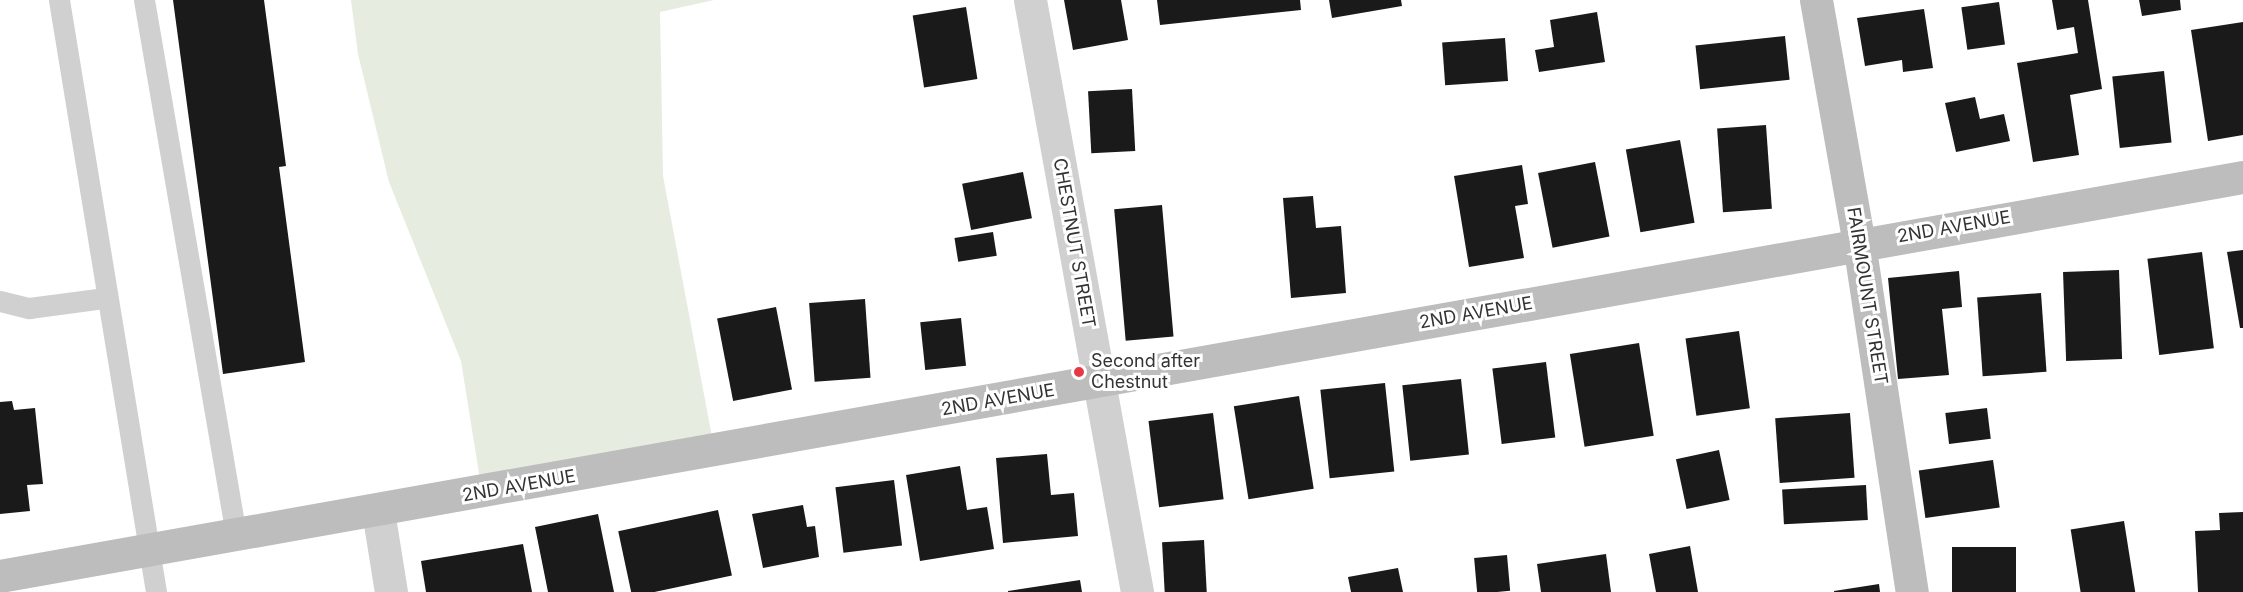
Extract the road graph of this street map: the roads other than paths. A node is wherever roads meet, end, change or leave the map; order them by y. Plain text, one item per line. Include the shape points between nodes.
1 (58, 0) edge
2 (144, 0) edge
3 (1030, 0) edge
4 (1816, 0) edge
5 (2243, 177) edge
6 (1859, 243) junction
7 (105, 298) junction
8 (0, 301) edge
9 (1100, 382) junction
10 (378, 511) junction
11 (236, 535) junction
12 (149, 548) junction
13 (0, 576) edge
14 (156, 592) edge
15 (391, 592) edge
16 (1137, 592) edge
17 (1912, 592) edge

1 - 7 lane
2 - 11 lane
3 - 9 street, CHESTNUT STREET
4 - 6 street, FAIRMOUNT STREET
5 - 6 street, 2ND AVENUE
6 - 9 street, 2ND AVENUE
6 - 17 street, FAIRMOUNT STREET
7 - 8 lane via 29,308
7 - 12 lane
9 - 10 street, 2ND AVENUE
9 - 16 street, CHESTNUT STREET
10 - 11 street, 2ND AVENUE
10 - 15 street
11 - 12 street, 2ND AVENUE
12 - 13 street, 2ND AVENUE
12 - 14 lane

